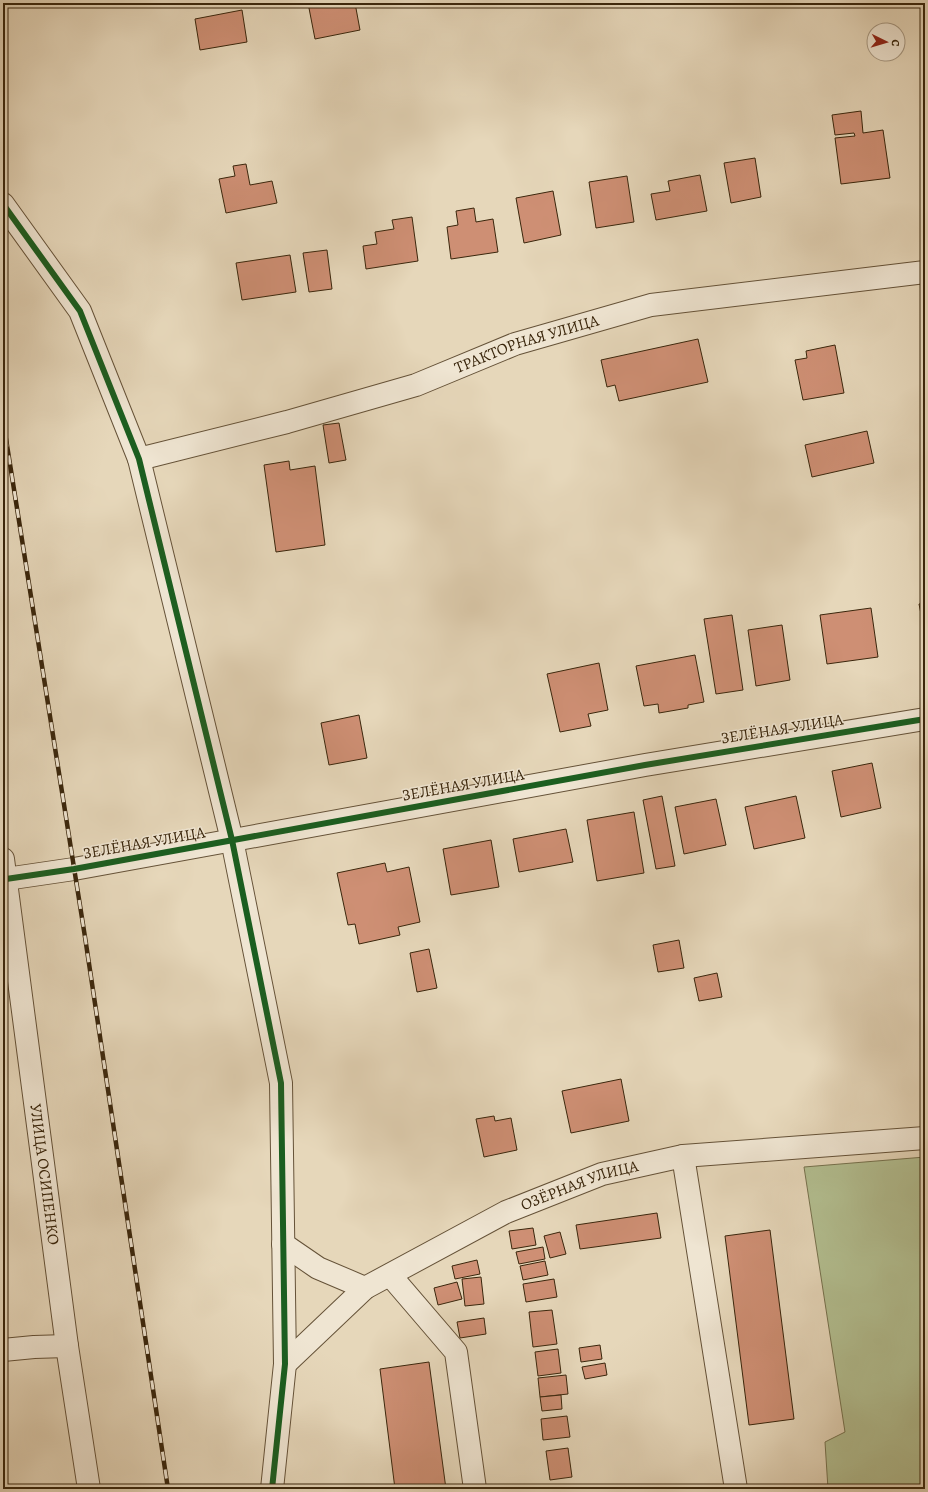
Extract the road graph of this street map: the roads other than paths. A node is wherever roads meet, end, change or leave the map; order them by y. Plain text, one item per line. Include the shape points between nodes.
1 (3, 204) edge
2 (925, 272) edge
3 (139, 460) junction
4 (925, 719) edge
5 (232, 840) junction
6 (4, 869) edge
7 (925, 1138) edge
8 (683, 1156) junction
9 (283, 1244) junction
10 (390, 1275) junction
11 (365, 1288) junction
12 (67, 1346) junction
13 (3, 1350) edge
14 (285, 1364) junction
15 (89, 1489) edge
16 (272, 1489) edge
17 (475, 1489) edge
18 (736, 1489) edge

1 - 3 street via 80,311
2 - 3 street, ТРАКТОРНАЯ УЛИЦА via 651,305 515,344 416,385 287,422
3 - 5 street
4 - 5 street, ЗЕЛЁНАЯ УЛИЦА via 645,765
5 - 6 street, ЗЕЛЁНАЯ УЛИЦА via 74,869
5 - 9 street via 281,1083
6 - 12 street, УЛИЦА ОСИПЕНКО
7 - 8 street, ОЗЁРНАЯ УЛИЦА
8 - 10 street, ОЗЁРНАЯ УЛИЦА via 602,1174 506,1212
8 - 18 street
9 - 11 street via 318,1268
9 - 14 street
10 - 11 street, ОЗЁРНАЯ УЛИЦА
10 - 17 street via 456,1352
11 - 14 street, ОЗЁРНАЯ УЛИЦА
12 - 13 street
12 - 15 street, УЛИЦА ОСИПЕНКО
14 - 16 street

